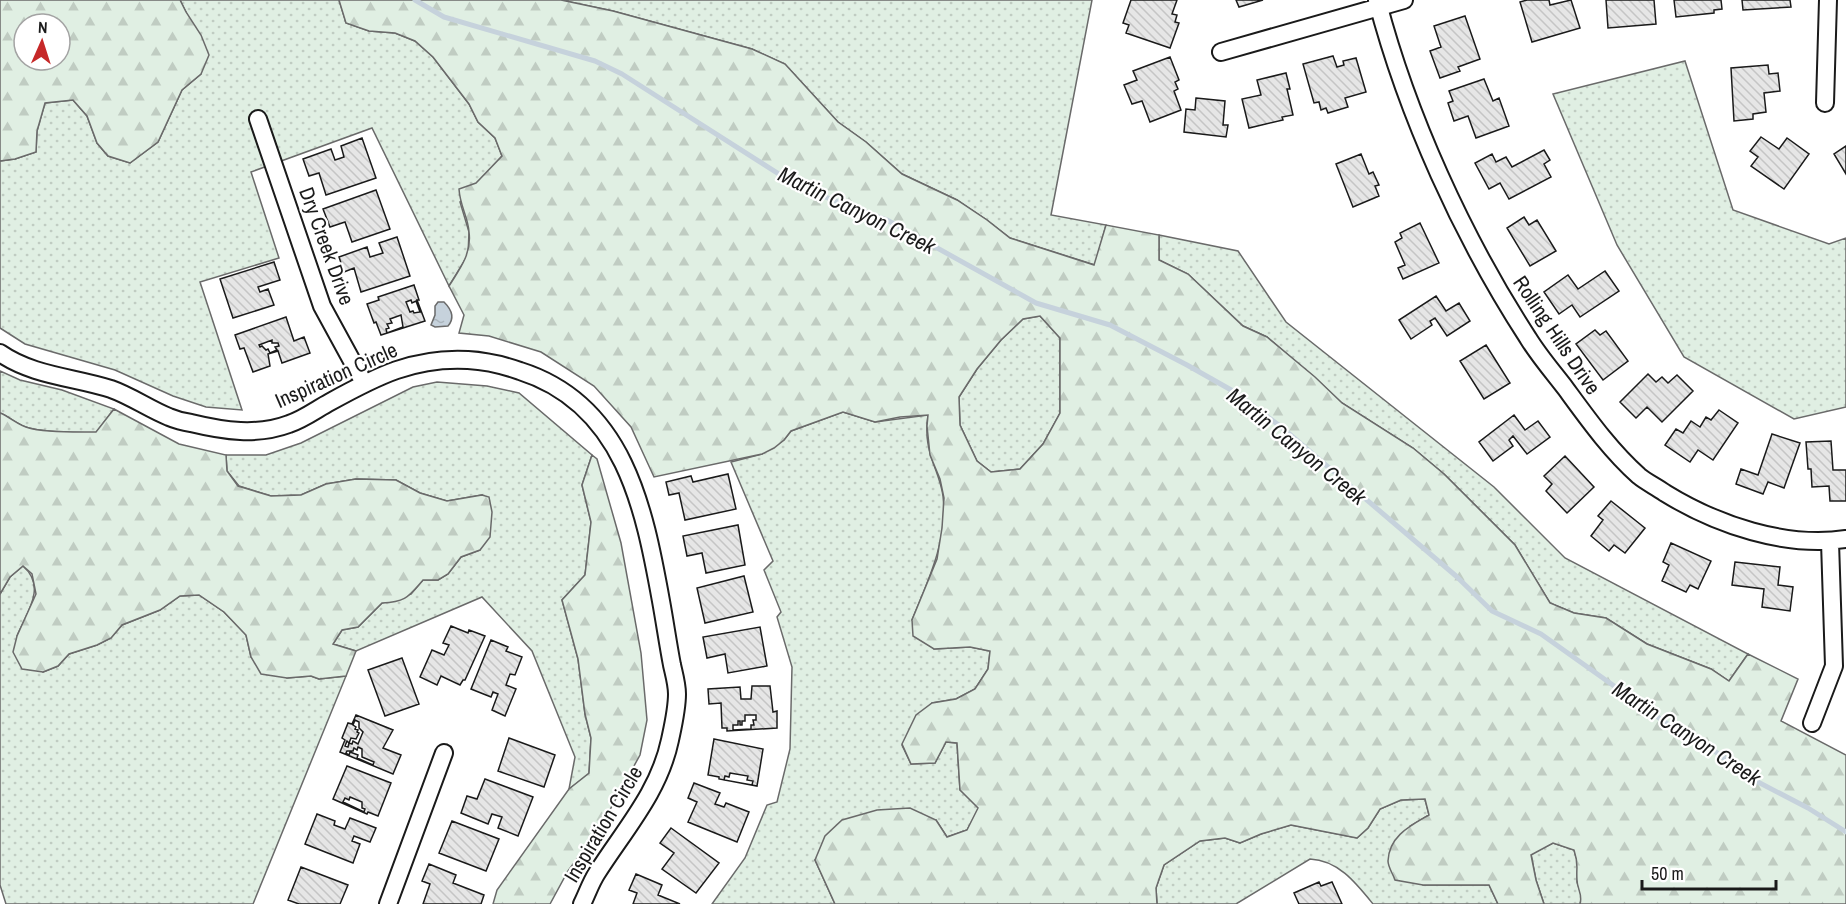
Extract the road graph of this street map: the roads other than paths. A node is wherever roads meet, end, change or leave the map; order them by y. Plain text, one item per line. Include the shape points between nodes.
1 (1404, 0) edge
2 (1828, 0) edge
3 (1378, 3) edge
4 (1221, 52) dead end
5 (1825, 103) dead end
6 (258, 119) dead end
7 (0, 353) edge
8 (364, 383) junction
9 (1838, 540) edge
10 (1812, 723) dead end
11 (444, 753) dead end
12 (388, 904) edge
13 (582, 904) edge

1 - 3 street
2 - 5 street
3 - 4 street
3 - 9 street, Rolling Hills Drive via 1399,74 1476,251 1528,339 1601,437 1640,477 1716,519 1770,537
6 - 8 street, Dry Creek Drive via 322,306
7 - 8 street, Inspiration Circle via 31,368 113,390 171,419 216,429 253,432 290,424
8 - 13 street, Inspiration Circle via 389,371 441,360 469,360 516,369 545,380 584,406 624,464 650,539 677,692 661,772 642,808 595,875
9 - 10 street via 1834,666
11 - 12 street

